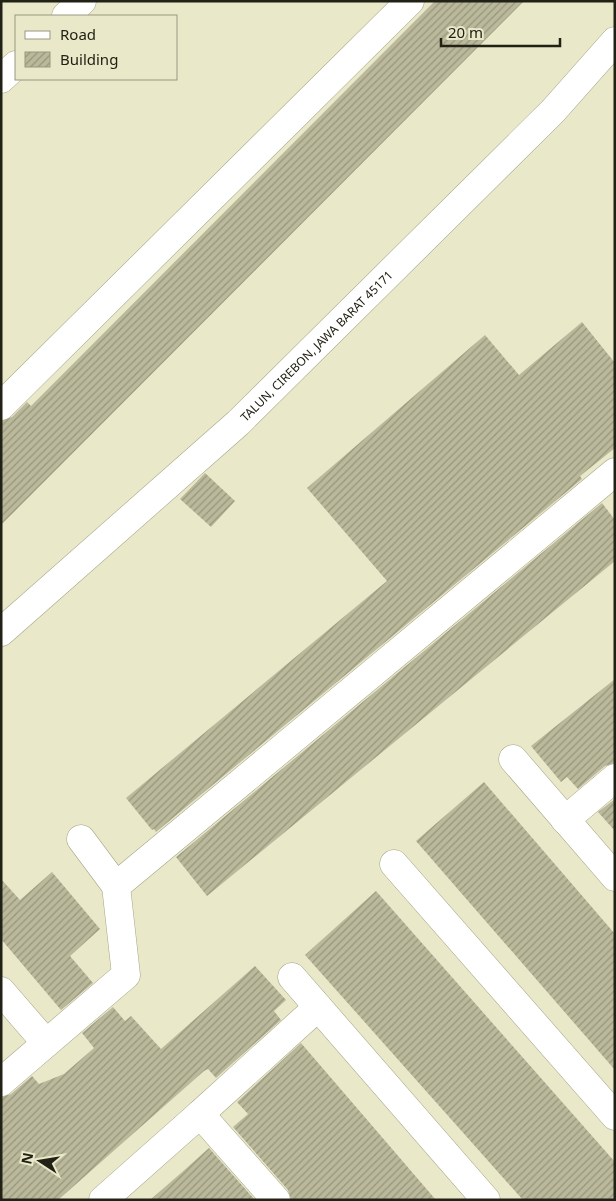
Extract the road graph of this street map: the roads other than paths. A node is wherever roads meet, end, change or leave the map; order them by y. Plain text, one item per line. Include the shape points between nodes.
1 (82, 1) edge
2 (410, 1) edge
3 (67, 15) edge
4 (615, 41) edge
5 (15, 66) edge
6 (1, 79) edge
7 (1, 406) edge
8 (615, 472) edge
9 (1, 632) edge
10 (513, 758) dead end
11 (615, 778) edge
12 (566, 820) junction
13 (81, 839) dead end
14 (394, 864) dead end
15 (615, 877) edge
16 (116, 886) junction
17 (292, 977) dead end
18 (1, 991) edge
19 (318, 1007) junction
20 (46, 1043) junction
21 (1, 1082) edge
22 (200, 1114) junction
23 (615, 1116) edge
24 (103, 1200) edge
25 (276, 1200) edge
26 (486, 1200) edge

1 - 3 street
2 - 7 street
4 - 9 street, TALUN, CIREBON, JAWA BARAT 45171 via 546,118 238,423
5 - 6 street
8 - 16 street
10 - 12 street
11 - 12 street
12 - 15 street
13 - 16 street
14 - 23 street
16 - 20 street via 126,975
17 - 19 street
18 - 20 street
19 - 22 street
19 - 26 street
20 - 21 street
22 - 24 street
22 - 25 street

